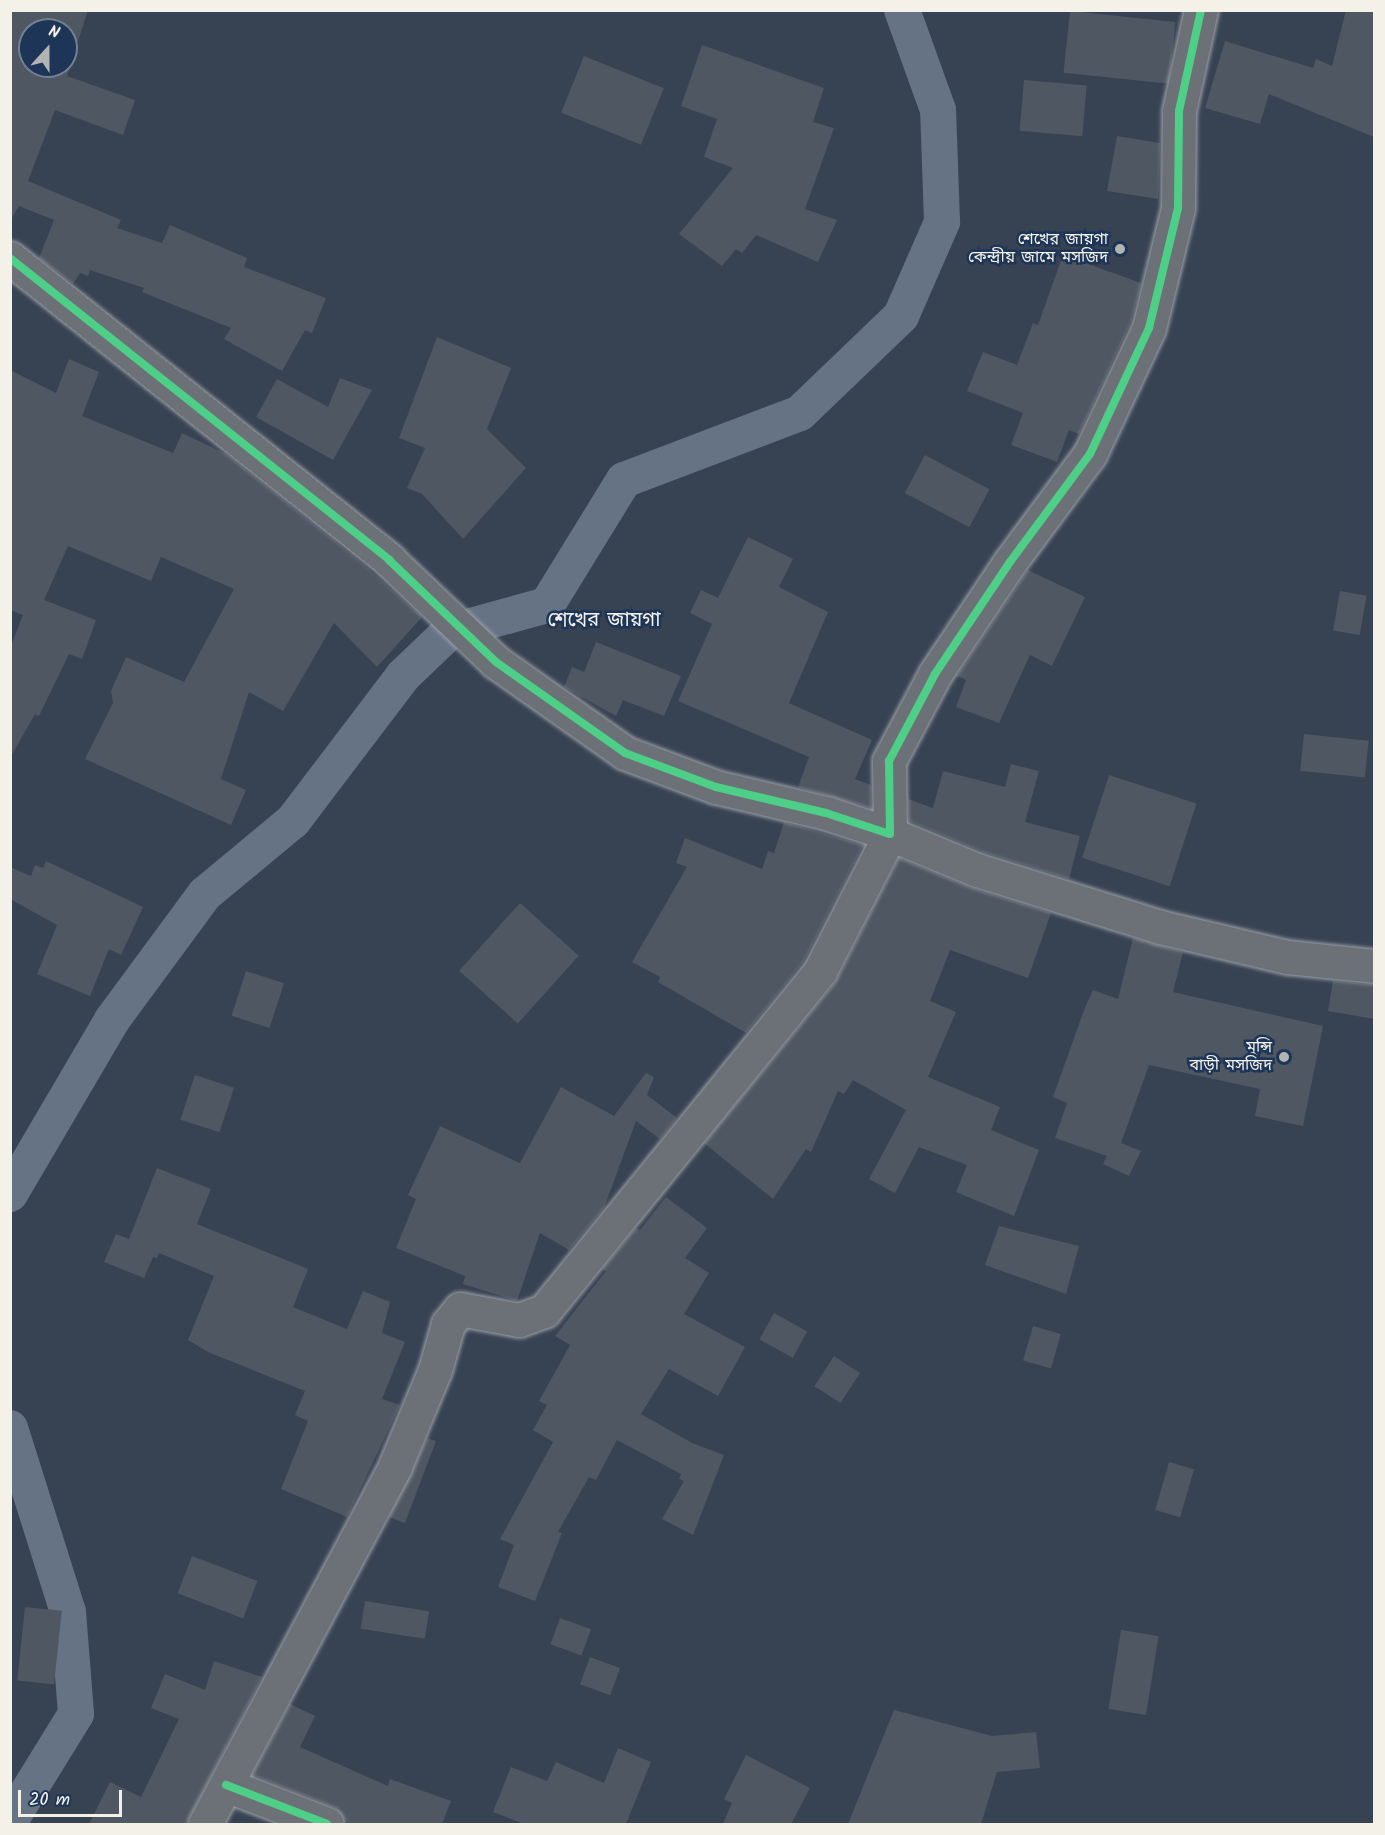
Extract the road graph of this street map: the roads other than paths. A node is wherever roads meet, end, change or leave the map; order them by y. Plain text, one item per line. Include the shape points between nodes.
1 (1201, 10) edge
2 (10, 258) edge
3 (890, 834) junction
4 (1374, 966) edge
5 (226, 1785) junction
6 (205, 1824) edge
7 (327, 1824) edge

1 - 3 street via 1179,111 1178,208 1149,328 1090,454 1010,562 936,674 889,761
2 - 3 street via 389,560 496,662 625,753 716,787 826,813
3 - 4 street via 977,870 1160,927 1287,957
3 - 5 street via 820,971 544,1311 519,1320 460,1309 448,1324 435,1370 395,1466
5 - 6 street
5 - 7 street

